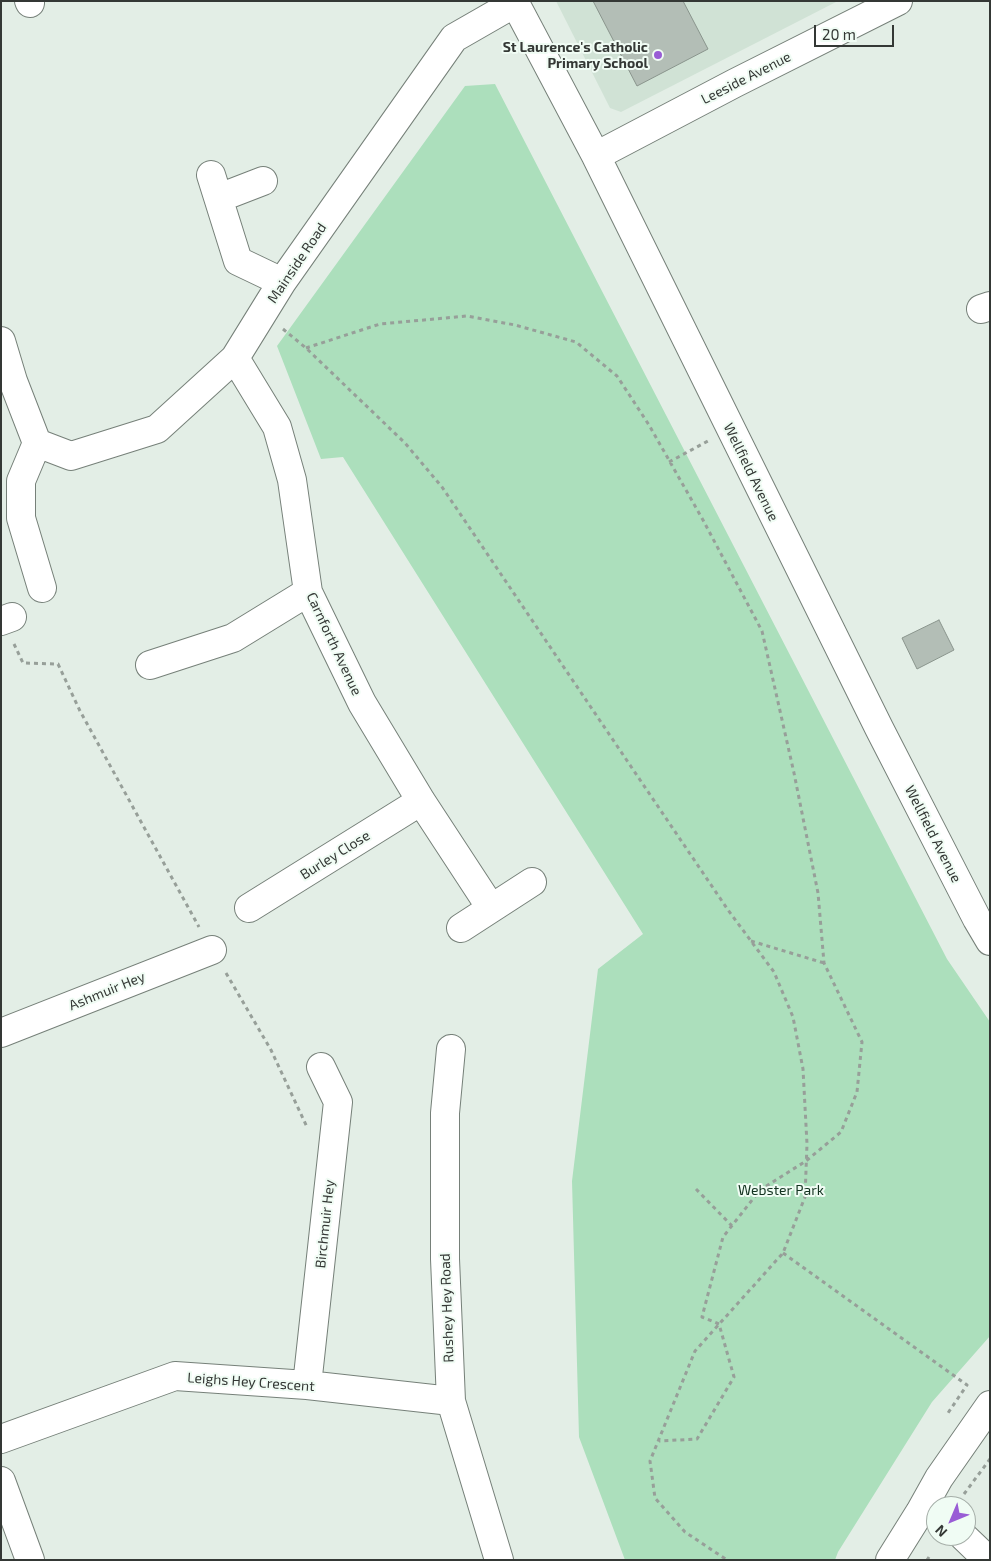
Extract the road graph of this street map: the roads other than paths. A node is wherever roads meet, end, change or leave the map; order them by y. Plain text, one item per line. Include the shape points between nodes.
1 (898, 1) edge
2 (514, 2) edge
3 (596, 156) junction
4 (263, 181) dead end
5 (282, 282) junction
6 (1, 341) edge
7 (235, 358) junction
8 (7, 383) edge
9 (37, 444) junction
10 (42, 588) dead end
11 (308, 592) junction
12 (150, 665) dead end
13 (421, 801) junction
14 (532, 882) dead end
15 (249, 908) dead end
16 (491, 908) junction
17 (985, 924) edge
18 (461, 928) dead end
19 (212, 950) road end
20 (1, 1033) edge
21 (451, 1049) dead end
22 (321, 1067) dead end
23 (307, 1385) junction
24 (452, 1401) junction
25 (990, 1405) edge
26 (1, 1439) edge
27 (1, 1481) edge
28 (934, 1496) edge
29 (926, 1518) edge
30 (973, 1546) edge
31 (30, 1560) edge
32 (499, 1560) edge
33 (890, 1560) edge
34 (988, 1560) edge

1 - 3 street, Leeside Avenue
2 - 3 street, Wellfield Avenue
2 - 5 street, Mainside Road via 454,38
3 - 17 street, Wellfield Avenue via 874,719
4 - 5 street via 215,186 238,261
5 - 7 street, Mainside Road
6 - 8 street
7 - 9 street, Mainside Road via 157,429 71,456
7 - 11 street, Carnforth Avenue via 277,427 292,480
8 - 9 street
9 - 10 street via 21,481 22,518
11 - 12 street via 233,638
11 - 13 street, Carnforth Avenue via 362,703
13 - 15 street, Burley Close
13 - 16 street, Carnforth Avenue
14 - 16 street
16 - 18 street
19 - 20 street, Ashmuir Hey
21 - 24 street, Rushey Hey Road via 444,1113 445,1259
22 - 23 street, Birchmuir Hey via 338,1102
23 - 24 street, Leighs Hey Crescent
23 - 26 street, Leighs Hey Crescent via 175,1376
24 - 32 street, Rushey Hey Road
25 - 28 street via 939,1478
27 - 31 street
29 - 33 street
30 - 34 street

